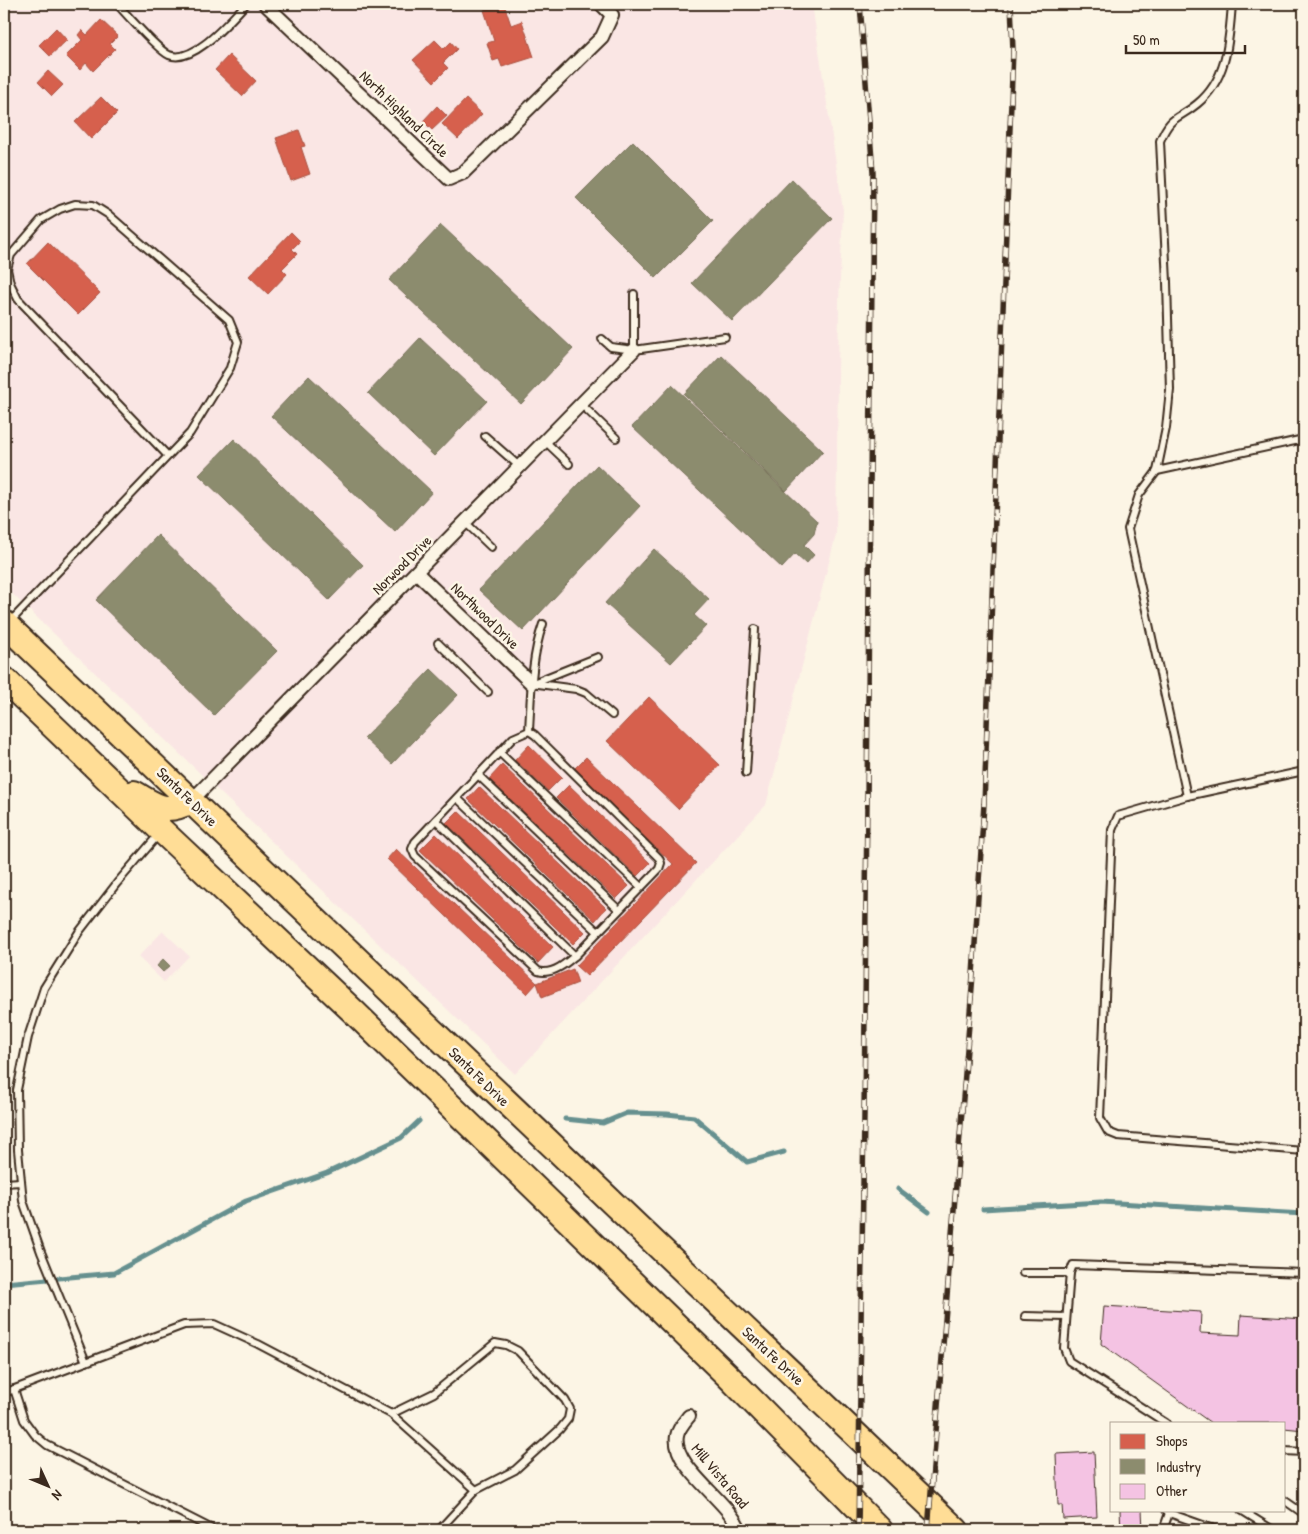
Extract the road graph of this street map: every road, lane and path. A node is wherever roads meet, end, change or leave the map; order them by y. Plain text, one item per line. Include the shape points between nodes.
1 (117, 4) edge
2 (246, 4) edge
3 (265, 4) edge
4 (601, 4) edge
5 (1232, 4) edge
6 (634, 294) dead end
7 (725, 337) dead end
8 (602, 339) dead end
9 (634, 350) junction
10 (581, 404) junction
11 (485, 436) dead end
12 (616, 438) dead end
13 (1304, 439) edge
14 (546, 442) junction
15 (168, 456) junction
16 (569, 464) dead end
17 (520, 467) junction
18 (1157, 471) junction
19 (466, 523) junction
20 (491, 547) dead end
21 (416, 573) junction
22 (5, 624) edge
23 (543, 624) dead end
24 (755, 629) dead end
25 (438, 643) dead end
26 (598, 657) dead end
27 (4, 679) edge
28 (532, 683) junction
29 (488, 692) dead end
30 (612, 715) dead end
31 (529, 731) junction
32 (499, 752) junction
33 (1304, 771) edge
34 (746, 773) dead end
35 (104, 775) junction
36 (478, 775) junction
37 (1187, 796) junction
38 (456, 798) junction
39 (191, 801) junction
40 (436, 820) junction
41 (162, 831) junction
42 (641, 887) junction
43 (619, 910) junction
44 (598, 932) junction
45 (575, 956) junction
46 (1304, 1151) edge
47 (21, 1182) junction
48 (4, 1183) edge
49 (1023, 1273) dead end
50 (1070, 1273) junction
51 (1304, 1273) edge
52 (1025, 1316) dead end
53 (1066, 1317) junction
54 (86, 1362) junction
55 (14, 1389) junction
56 (4, 1393) edge
57 (392, 1414) junction
58 (689, 1416) dead end
59 (1164, 1422) edge
60 (1286, 1451) edge
61 (1304, 1452) edge
62 (476, 1490) junction
63 (1286, 1501) edge
64 (1167, 1512) edge
65 (1243, 1512) edge
66 (1304, 1514) edge
67 (214, 1530) edge
68 (439, 1530) edge
69 (740, 1530) edge
70 (880, 1530) edge
71 (956, 1530) edge
72 (1163, 1530) edge
73 (1217, 1530) edge
74 (1272, 1530) edge

1 - 2 lane via 159,47 170,55 180,56 210,40
3 - 4 street, North Highland Circle via 449,180 463,173 602,37 612,15
5 - 18 lane via 1226,58 1220,77 1197,104 1174,118 1160,141 1170,390
6 - 9 lane
7 - 9 lane
8 - 9 lane via 611,347
9 - 10 street, Norwood Drive
10 - 12 lane
10 - 14 street, Norwood Drive
11 - 17 lane
13 - 18 lane
14 - 16 lane
14 - 17 street, Norwood Drive
15 - 15 lane via 190,433 230,368 238,342 235,332 229,320 109,215 93,205 75,204 60,209 42,220 11,256 7,269 10,283 18,299
15 - 22 lane
17 - 19 street, Norwood Drive
18 - 37 lane via 1140,495 1128,529
19 - 20 lane
19 - 21 street, Norwood Drive
21 - 28 street, Northwood Drive
21 - 39 street, Norwood Drive
22 - 39 highway, Santa Fe Drive
23 - 28 lane
24 - 34 lane
25 - 29 lane
26 - 28 lane
27 - 35 highway
28 - 30 lane via 586,693
28 - 31 lane
31 - 32 lane via 513,738
31 - 42 lane via 659,858 659,869
32 - 36 lane
32 - 42 lane
33 - 37 lane
35 - 39 highway via 160,808 178,808
35 - 41 highway
36 - 38 lane
36 - 43 lane
37 - 46 lane via 1118,816 1112,830 1100,1118 1108,1132 1118,1136
38 - 40 lane
38 - 44 lane
39 - 71 highway, Santa Fe Drive
40 - 45 lane
40 - 45 lane via 415,842 412,849 415,856 538,971 548,972
41 - 47 lane via 79,932 44,988 28,1037 17,1090
41 - 70 highway via 354,1012 700,1348
42 - 43 lane
43 - 44 lane
44 - 45 lane
47 - 48 lane
47 - 54 lane via 23,1201 41,1252
49 - 50 lane
50 - 51 lane via 1073,1265
50 - 53 lane
52 - 53 lane
53 - 59 lane via 1064,1348 1069,1360
54 - 55 lane
54 - 57 lane via 184,1325 214,1324
55 - 56 lane
55 - 67 lane via 24,1420 46,1445
57 - 62 lane
57 - 62 lane via 434,1393 495,1343 518,1351 565,1400 570,1409 568,1419 516,1470
58 - 69 street, Mill Vista Road via 677,1435 678,1450 688,1468 726,1507
60 - 61 lane
62 - 68 lane
63 - 66 lane
64 - 72 lane
64 - 73 lane
65 - 74 lane

